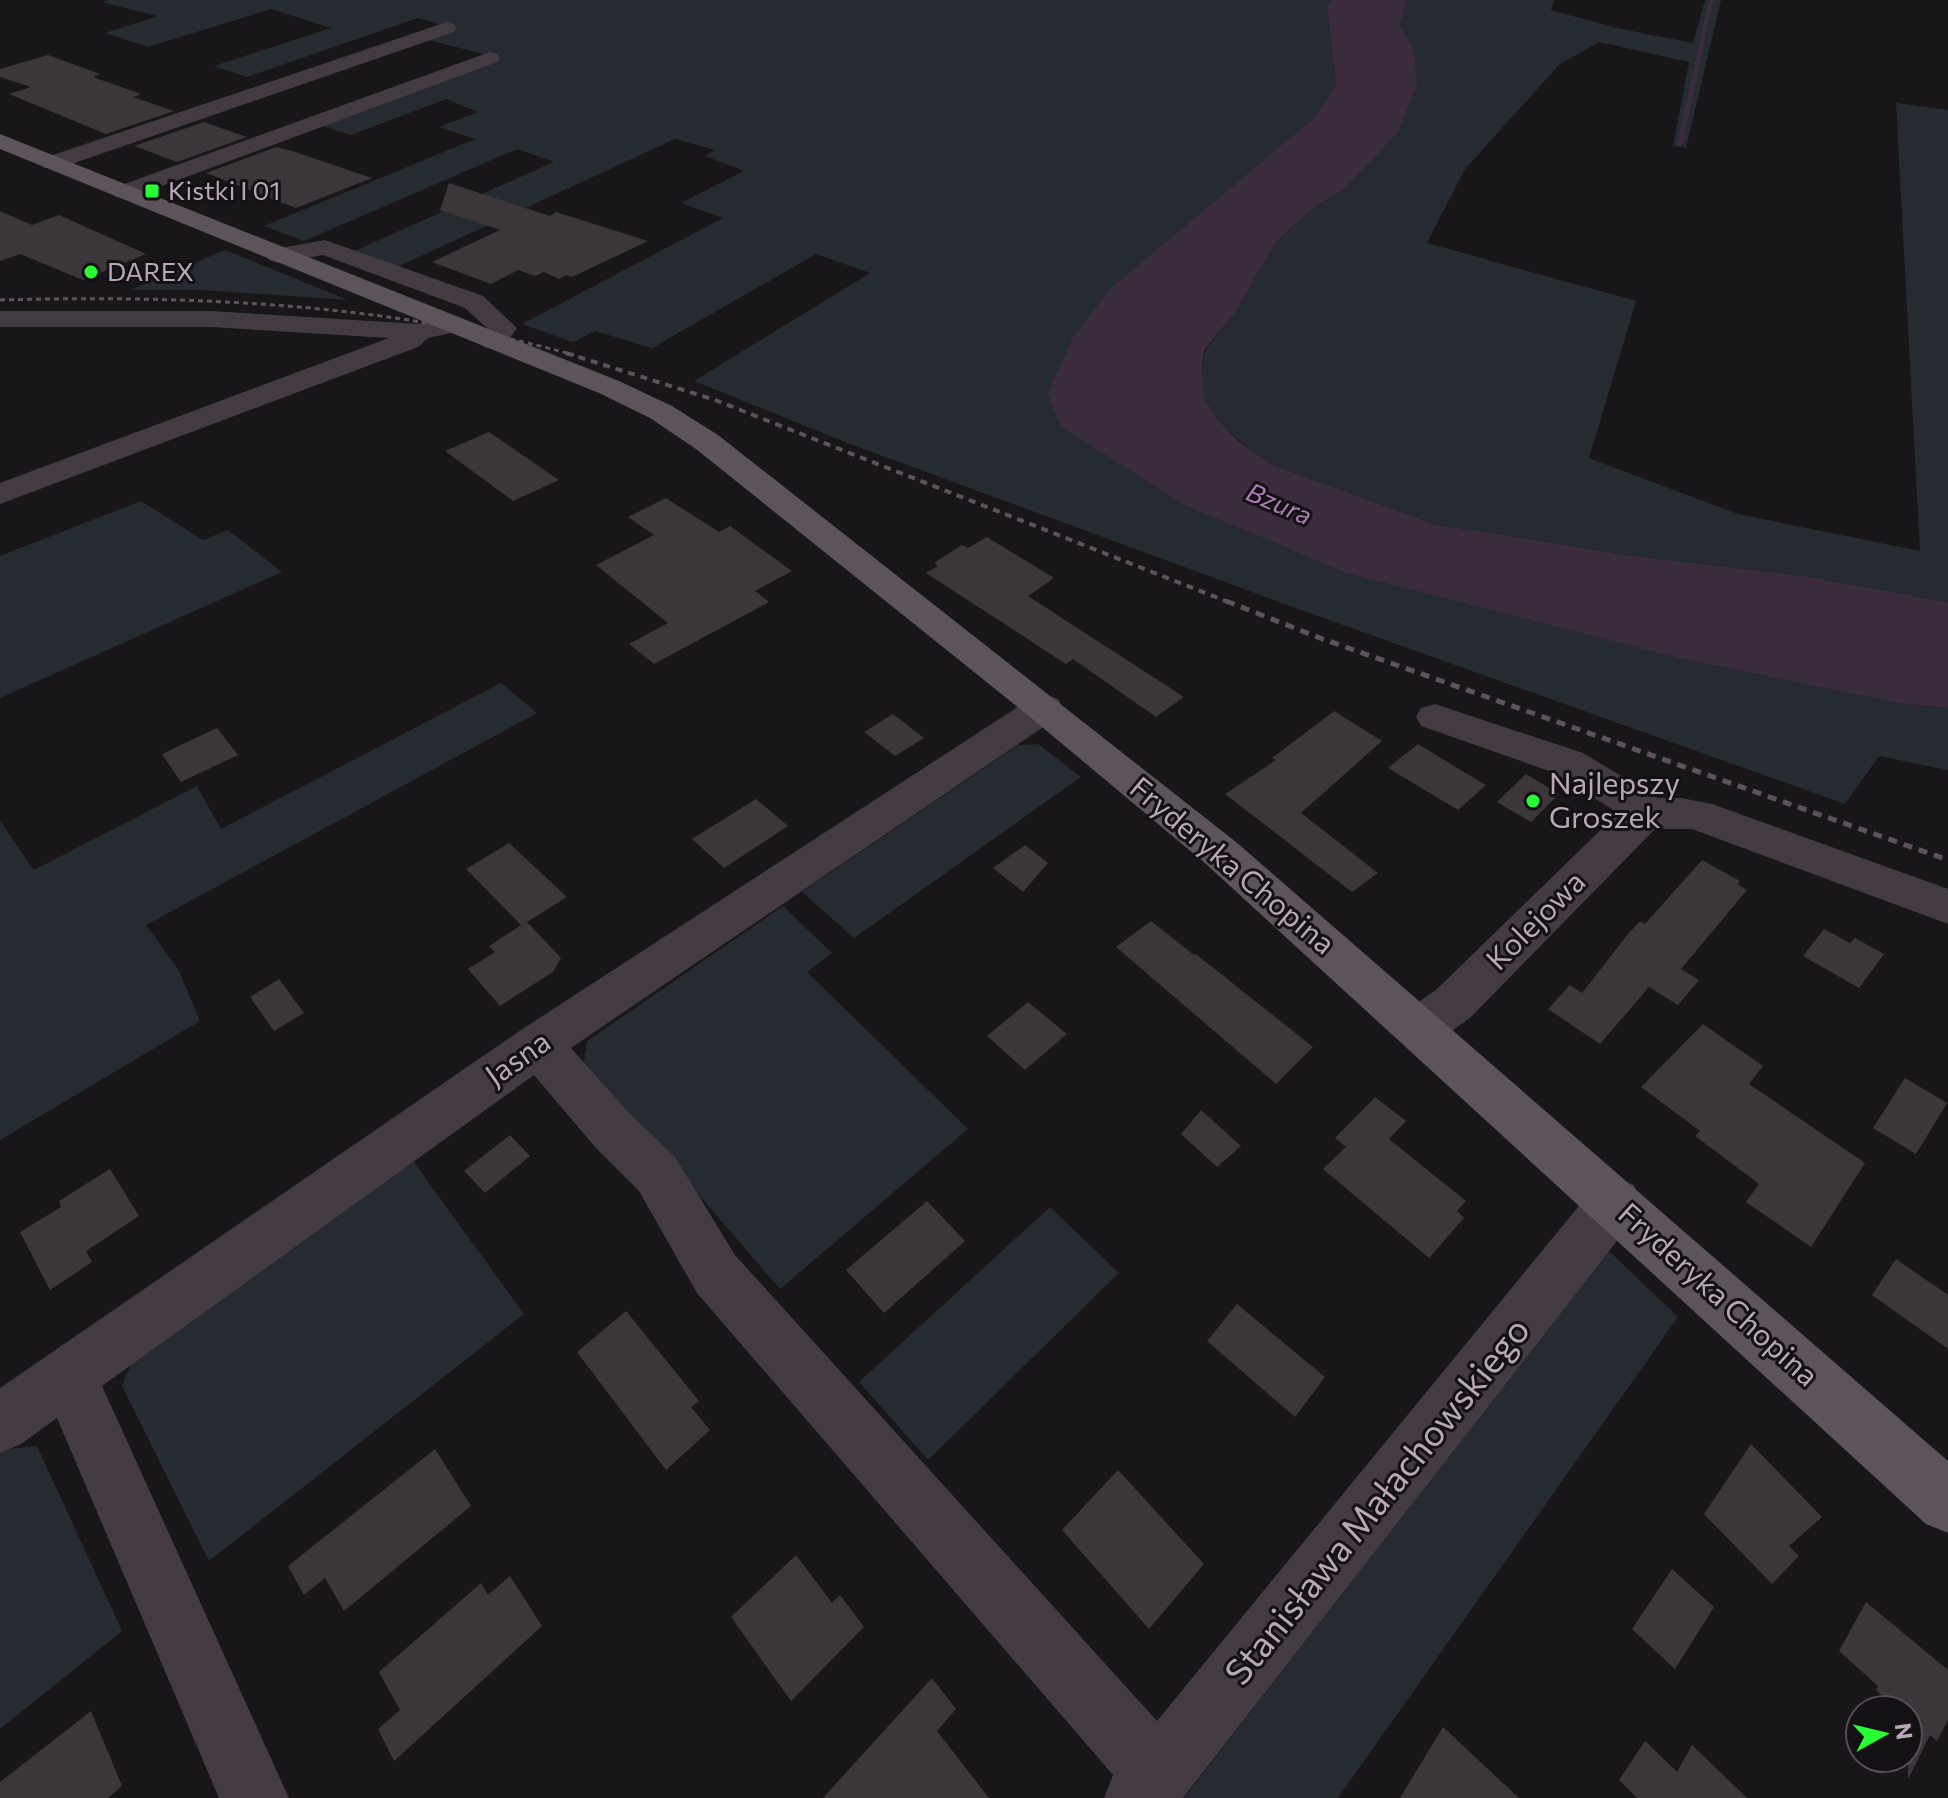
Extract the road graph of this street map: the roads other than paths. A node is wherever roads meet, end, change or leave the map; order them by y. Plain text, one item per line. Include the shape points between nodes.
1 (447, 28) dead end
2 (490, 58) dead end
3 (0, 141) edge
4 (52, 163) junction
5 (124, 192) junction
6 (278, 255) junction
7 (0, 319) edge
8 (435, 328) junction
9 (494, 341) junction
10 (0, 494) edge
11 (1044, 708) junction
12 (1435, 717) dead end
13 (1651, 814) junction
14 (1948, 907) edge
15 (1419, 1027) junction
16 (538, 1045) junction
17 (1615, 1202) junction
18 (68, 1376) junction
19 (0, 1423) edge
20 (1948, 1502) edge
21 (1148, 1786) edge
22 (254, 1798) edge

1 - 4 street
2 - 5 street
3 - 4 main road, Fryderyka Chopina
4 - 5 main road, Fryderyka Chopina
5 - 6 main road, Fryderyka Chopina
6 - 8 main road, Fryderyka Chopina
6 - 9 street via 325,247 474,302 503,328
7 - 8 street via 211,319
8 - 9 main road, Fryderyka Chopina
8 - 10 street
9 - 11 main road, Fryderyka Chopina via 609,387 696,435
11 - 15 main road, Fryderyka Chopina via 1221,853
11 - 16 street, Jasna
12 - 13 street via 1569,763
13 - 14 street via 1697,815
13 - 15 street, Kolejowa via 1637,820 1453,1004
15 - 17 main road, Fryderyka Chopina
16 - 18 street, Jasna
16 - 21 street via 657,1174 716,1274
17 - 20 main road, Fryderyka Chopina
17 - 21 street, Stanisława Małachowskiego
18 - 19 street, Jasna
18 - 22 street

